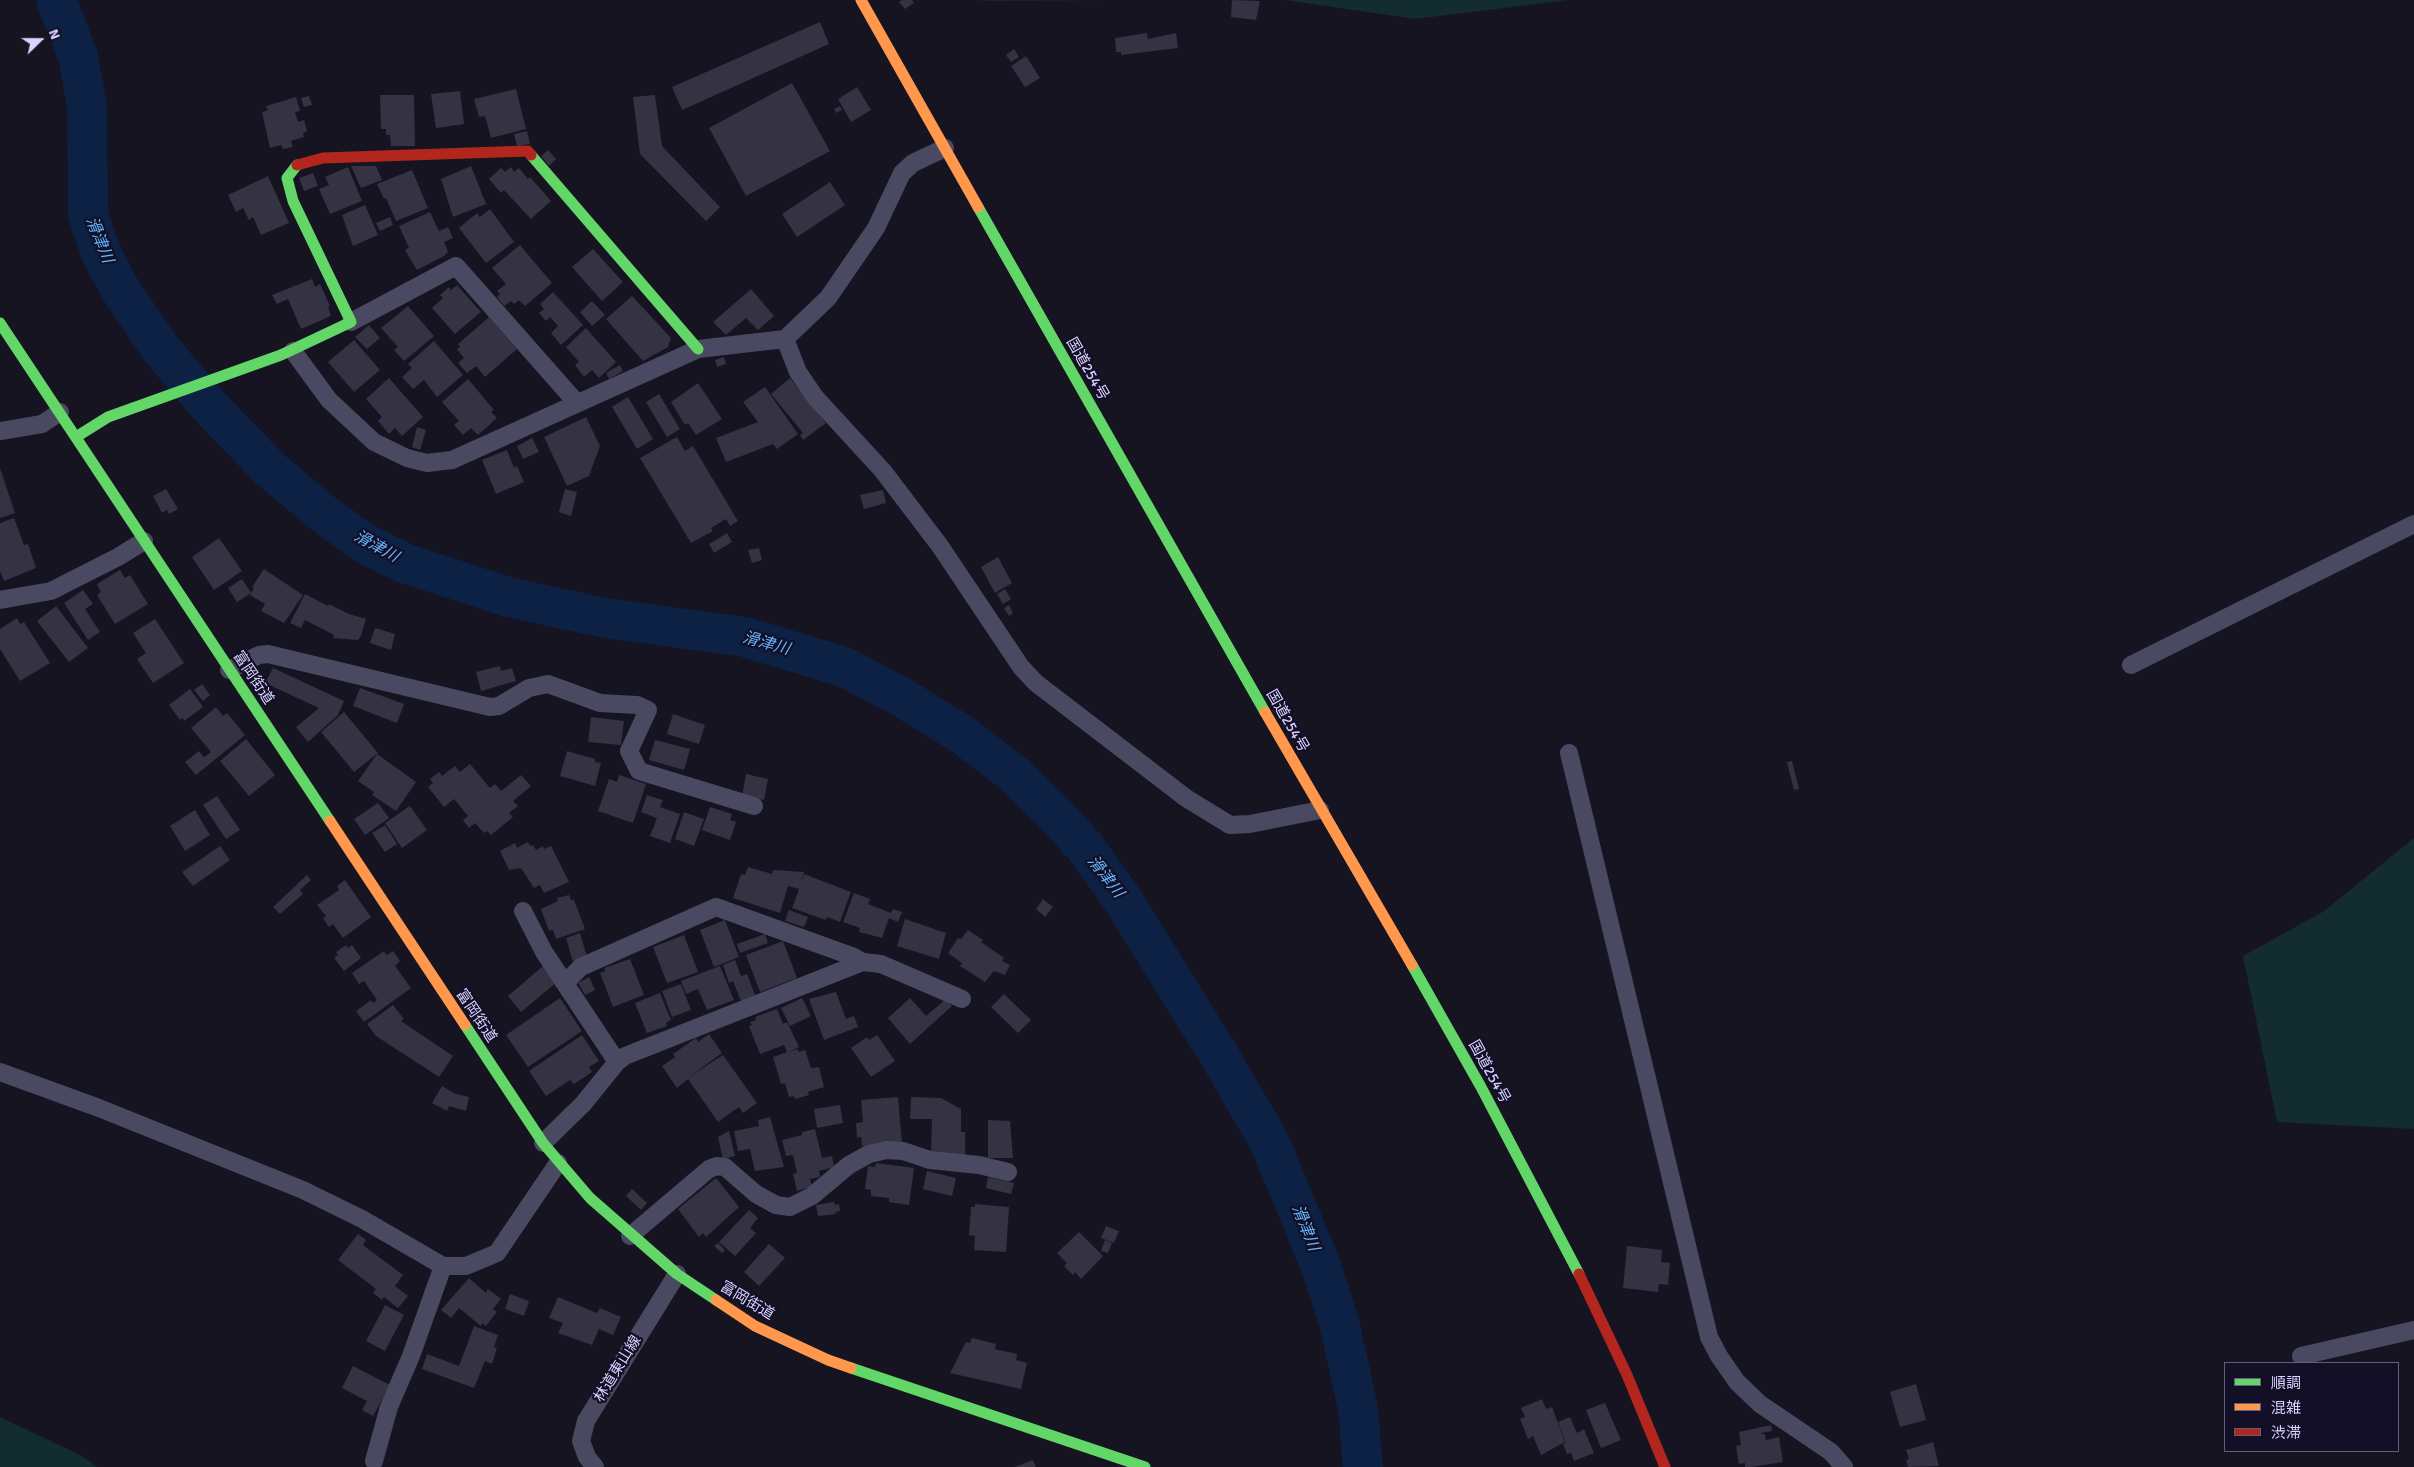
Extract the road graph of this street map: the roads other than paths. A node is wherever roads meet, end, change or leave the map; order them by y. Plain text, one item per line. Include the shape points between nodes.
1 (861, 0) edge
2 (944, 148) junction
3 (350, 322) junction
4 (0, 323) edge
5 (785, 339) junction
6 (698, 349) junction
7 (287, 353) junction
8 (576, 402) junction
9 (60, 412) junction
10 (0, 431) edge
11 (76, 437) junction
12 (2414, 524) edge
13 (144, 541) junction
14 (0, 600) edge
15 (2132, 665) dead end
16 (229, 670) junction
17 (1569, 753) dead end
18 (754, 806) dead end
19 (1320, 810) junction
20 (523, 911) dead end
21 (863, 962) junction
22 (566, 982) junction
23 (962, 998) dead end
24 (617, 1062) junction
25 (0, 1072) edge
26 (543, 1143) junction
27 (558, 1163) junction
28 (1008, 1172) dead end
29 (630, 1236) junction
30 (443, 1266) junction
31 (677, 1274) junction
32 (2414, 1330) edge
33 (2301, 1356) dead end
34 (374, 1461) dead end
35 (595, 1467) edge
36 (1145, 1467) edge
37 (1665, 1467) edge
38 (1844, 1467) edge

1 - 2 main road, 国道254号
2 - 5 street via 913,163 902,173 876,228 828,298
2 - 19 main road, 国道254号
3 - 6 main road via 294,201 287,178 294,166 323,158 528,151
3 - 7 main road
3 - 8 street via 456,266
4 - 9 main road, 富岡街道
5 - 6 street
5 - 19 street via 798,372 815,397 889,479 940,546 1021,667 1036,683 1186,798 1230,825
6 - 8 street
7 - 8 street via 329,400 374,442 407,458 427,463 452,460
7 - 11 main road via 113,416
9 - 10 street via 42,424
9 - 11 main road, 富岡街道
11 - 13 main road, 富岡街道
12 - 15 street
13 - 14 street via 51,591
13 - 16 main road, 富岡街道
16 - 18 street via 268,654 490,707 499,706 529,688 548,684 600,703 637,705 648,710 629,751 639,771
16 - 26 main road, 富岡街道
17 - 38 street via 1709,1337 1737,1382 1760,1404 1831,1452
19 - 37 main road, 国道254号 via 1419,977 1533,1184 1628,1375
20 - 22 street via 544,952
21 - 22 street via 716,907 580,967
21 - 23 street via 881,964
21 - 24 street via 625,1056
22 - 24 street
24 - 26 street via 583,1104
25 - 30 street via 303,1190 362,1219
26 - 27 main road, 富岡街道
27 - 29 main road, 富岡街道
27 - 30 street via 498,1253 466,1266
28 - 29 street via 887,1150 869,1154 849,1165 812,1196 790,1207 776,1205 756,1194 725,1168 716,1166
29 - 31 main road, 富岡街道
30 - 34 street via 389,1407
31 - 35 street, 林道東山線 via 586,1421 581,1441
31 - 36 main road, 富岡街道 via 755,1326 828,1360
32 - 33 street

